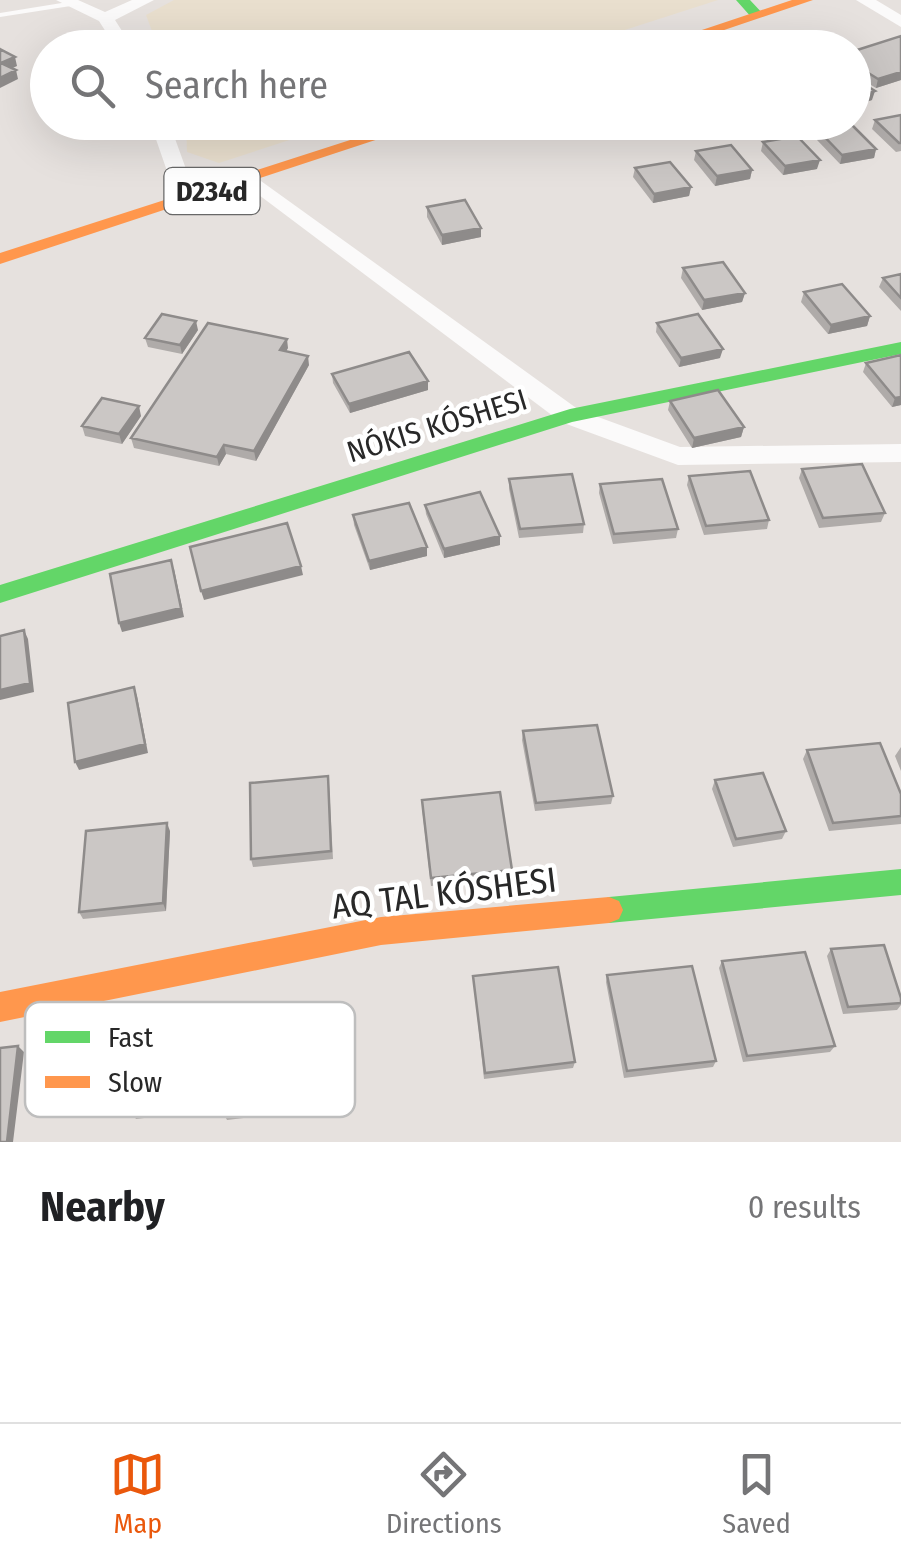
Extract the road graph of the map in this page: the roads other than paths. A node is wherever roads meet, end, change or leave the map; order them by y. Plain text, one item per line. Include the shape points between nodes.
1 (146, 0) edge
2 (806, 0) edge
3 (864, 0) edge
4 (69, 2) edge
5 (750, 7) edge
6 (0, 15) edge
7 (105, 18) junction
8 (901, 22) edge
9 (113, 30) edge
10 (696, 30) edge
11 (166, 140) edge
12 (368, 140) edge
13 (250, 179) junction
14 (198, 196) junction
15 (0, 258) edge
16 (901, 348) edge
17 (570, 416) junction
18 (901, 453) edge
19 (0, 594) edge
20 (901, 882) edge
21 (0, 1006) edge

1 - 7 street
2 - 5 street
3 - 8 street
4 - 6 lane
4 - 7 street
5 - 10 street
7 - 9 street
11 - 14 street via 177,171
12 - 13 street, D234d
13 - 14 street, D234d
13 - 17 street
14 - 15 street, D234d
16 - 17 street, NÓKIS KÓSHESI
17 - 18 street via 678,456
17 - 19 street, NÓKIS KÓSHESI
20 - 21 street, AQ TAL KÓSHESI via 380,930

